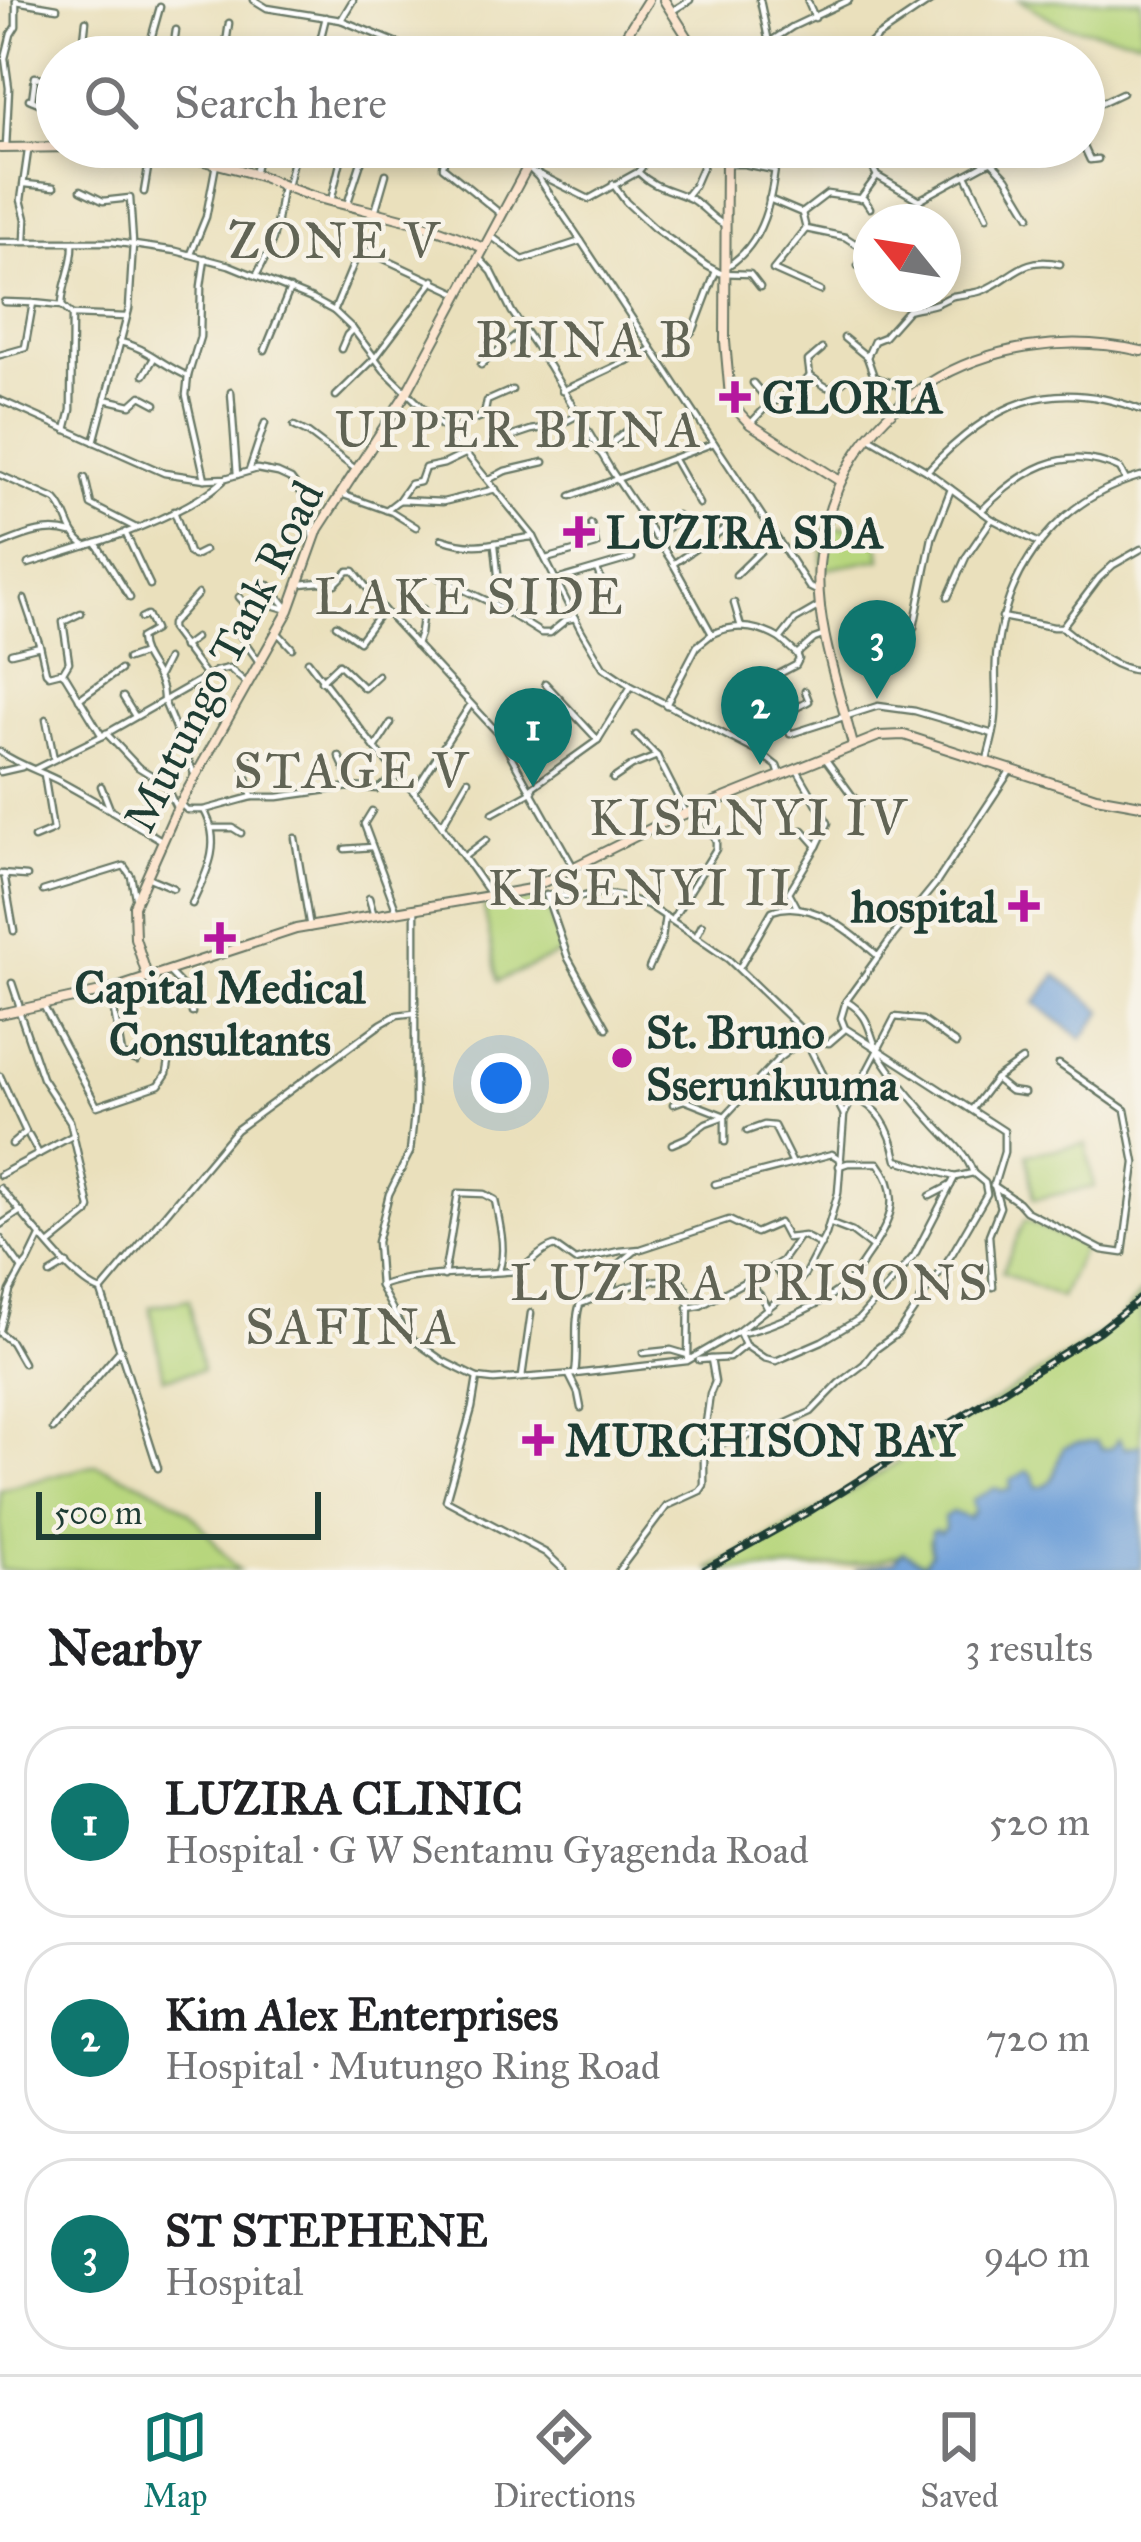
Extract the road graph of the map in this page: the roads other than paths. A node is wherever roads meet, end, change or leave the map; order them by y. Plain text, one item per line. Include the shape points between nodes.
1 (16, 0) edge
2 (254, 0) edge
3 (352, 0) edge
4 (648, 0) edge
5 (664, 0) edge
6 (690, 0) edge
7 (760, 0) edge
8 (849, 0) edge
9 (932, 0) edge
10 (808, 2) edge
11 (58, 8) dead end
12 (160, 8) dead end
13 (672, 11) junction
14 (326, 17) junction
15 (814, 18) junction
16 (341, 20) junction
17 (86, 21) dead end
18 (230, 23) dead end
19 (176, 30) dead end
20 (84, 36) edge
21 (152, 36) edge
22 (175, 36) edge
23 (228, 36) edge
24 (321, 36) edge
25 (380, 36) edge
26 (625, 36) edge
27 (688, 36) edge
28 (767, 36) edge
29 (780, 36) edge
30 (878, 36) edge
31 (0, 62) edge
32 (8, 70) junction
33 (36, 77) edge
34 (1122, 93) dead end
35 (36, 101) edge
36 (1105, 101) edge
37 (4, 104) edge
38 (3, 148) edge
39 (28, 148) junction
40 (36, 148) edge
41 (151, 168) edge
42 (215, 168) edge
43 (230, 168) edge
44 (256, 168) edge
45 (290, 168) edge
46 (339, 168) edge
47 (359, 168) edge
48 (445, 168) edge
49 (641, 168) edge
50 (700, 168) edge
51 (727, 168) edge
52 (764, 168) edge
53 (873, 168) edge
54 (979, 168) edge
55 (994, 168) edge
56 (531, 169) junction
57 (774, 170) joint
58 (638, 172) junction
59 (386, 174) dead end
60 (254, 175) junction
61 (966, 175) junction
62 (878, 176) junction
63 (25, 184) junction
64 (614, 184) junction
65 (53, 187) dead end
66 (284, 187) junction
67 (81, 190) dead end
68 (144, 192) dead end
69 (686, 196) junction
70 (770, 199) junction
71 (860, 199) junction
72 (920, 200) junction
73 (331, 201) junction
74 (867, 204) edge
75 (920, 204) edge
76 (346, 205) junction
77 (375, 212) junction
78 (802, 213) junction
79 (502, 214) junction
80 (1030, 216) dead end
81 (987, 217) dead end
82 (727, 225) junction
83 (806, 229) junction
84 (490, 236) junction
85 (26, 240) junction
86 (581, 241) junction
87 (0, 242) edge
88 (73, 242) junction
89 (853, 242) edge
90 (133, 243) junction
91 (480, 253) junction
92 (191, 254) junction
93 (205, 258) junction
94 (1060, 264) dead end
95 (723, 270) junction
96 (256, 277) junction
97 (434, 280) junction
98 (760, 287) dead end
99 (290, 289) junction
100 (820, 290) dead end
101 (459, 294) junction
102 (4, 302) dead end
103 (33, 303) junction
104 (62, 306) junction
105 (334, 310) junction
106 (72, 316) junction
107 (126, 317) junction
108 (632, 319) junction
109 (353, 329) junction
110 (524, 329) junction
111 (844, 338) dead end
112 (685, 339) dead end
113 (119, 342) junction
114 (340, 349) dead end
115 (652, 349) junction
116 (822, 349) dead end
117 (265, 350) dead end
118 (1141, 351) edge
119 (0, 355) edge
120 (868, 356) junction
121 (154, 358) junction
122 (375, 358) junction
123 (627, 361) junction
124 (481, 365) dead end
125 (145, 374) dead end
126 (188, 376) junction
127 (810, 376) junction
128 (845, 380) dead end
129 (753, 383) dead end
130 (512, 390) dead end
131 (562, 391) junction
132 (231, 392) dead end
133 (407, 392) junction
134 (336, 396) dead end
135 (907, 398) junction
136 (105, 399) junction
137 (0, 400) edge
138 (156, 404) dead end
139 (771, 404) junction
140 (1141, 410) edge
141 (578, 416) junction
142 (265, 423) dead end
143 (750, 424) junction
144 (294, 426) dead end
145 (629, 429) dead end
146 (66, 430) junction
147 (449, 433) junction
148 (513, 436) dead end
149 (867, 436) junction
150 (94, 442) junction
151 (714, 443) junction
152 (611, 446) junction
153 (467, 453) junction
154 (600, 453) junction
155 (618, 457) dead end
156 (673, 458) junction
157 (544, 461) dead end
158 (249, 471) junction
159 (358, 471) junction
160 (926, 471) junction
161 (0, 475) edge
162 (237, 475) junction
163 (1141, 476) edge
164 (85, 478) dead end
165 (226, 478) junction
166 (616, 478) junction
167 (205, 479) junction
168 (488, 479) junction
169 (1126, 480) junction
170 (840, 481) junction
171 (496, 489) junction
172 (951, 489) junction
173 (341, 494) junction
174 (571, 496) dead end
175 (398, 501) junction
176 (699, 504) dead end
177 (386, 510) junction
178 (174, 511) junction
179 (981, 511) junction
180 (677, 515) dead end
181 (992, 519) junction
182 (590, 524) dead end
183 (416, 527) dead end
184 (727, 527) dead end
185 (136, 529) junction
186 (71, 532) junction
187 (125, 532) junction
188 (654, 536) junction
189 (534, 537) junction
190 (775, 537) junction
191 (313, 539) junction
192 (442, 539) dead end
193 (96, 543) junction
194 (1039, 543) junction
195 (0, 545) edge
196 (86, 545) junction
197 (495, 545) junction
198 (1141, 550) edge
199 (204, 551) dead end
200 (632, 558) dead end
201 (546, 560) junction
202 (28, 564) dead end
203 (673, 564) junction
204 (597, 569) junction
205 (498, 574) dead end
206 (736, 575) dead end
207 (439, 578) dead end
208 (557, 580) junction
209 (268, 584) dead end
210 (298, 584) junction
211 (150, 585) dead end
212 (819, 592) junction
213 (197, 594) dead end
214 (948, 596) dead end
215 (239, 597) dead end
216 (608, 597) dead end
217 (130, 598) dead end
218 (24, 599) dead end
219 (734, 603) dead end
220 (821, 605) junction
221 (383, 609) junction
222 (423, 609) dead end
223 (289, 610) junction
224 (81, 613) dead end
225 (1002, 617) junction
226 (141, 618) dead end
227 (575, 618) junction
228 (336, 625) dead end
229 (741, 627) junction
230 (914, 627) dead end
231 (1063, 627) junction
232 (235, 628) dead end
233 (277, 632) junction
234 (712, 634) junction
235 (825, 634) junction
236 (195, 638) dead end
237 (780, 639) junction
238 (416, 645) junction
239 (40, 646) junction
240 (183, 646) junction
241 (292, 648) dead end
242 (11, 653) dead end
243 (142, 654) junction
244 (797, 654) junction
245 (127, 658) dead end
246 (167, 658) dead end
247 (308, 661) dead end
248 (259, 662) junction
249 (120, 670) dead end
250 (1141, 671) edge
251 (63, 672) junction
252 (779, 674) dead end
253 (159, 675) junction
254 (378, 675) dead end
255 (206, 676) junction
256 (321, 681) junction
257 (246, 683) junction
258 (545, 683) dead end
259 (631, 686) junction
260 (806, 692) dead end
261 (123, 697) dead end
262 (79, 699) junction
263 (164, 699) junction
264 (666, 705) junction
265 (470, 706) junction
266 (135, 716) junction
267 (845, 716) junction
268 (46, 719) dead end
269 (391, 723) dead end
270 (993, 734) junction
271 (104, 735) junction
272 (636, 735) dead end
273 (598, 740) junction
274 (853, 745) junction
275 (375, 748) junction
276 (0, 750) edge
277 (255, 750) dead end
278 (339, 756) dead end
279 (657, 756) junction
280 (824, 757) junction
281 (54, 759) junction
282 (987, 760) junction
283 (22, 767) junction
284 (796, 768) junction
285 (1012, 768) junction
286 (34, 769) junction
287 (0, 772) edge
288 (44, 774) junction
289 (398, 775) junction
290 (780, 775) junction
291 (196, 778) junction
292 (614, 779) dead end
293 (468, 780) dead end
294 (101, 786) dead end
295 (349, 787) junction
296 (532, 790) junction
297 (414, 792) junction
298 (252, 797) junction
299 (152, 803) dead end
300 (859, 805) dead end
301 (1141, 805) edge
302 (180, 807) junction
303 (700, 808) junction
304 (110, 809) junction
305 (204, 810) junction
306 (372, 811) dead end
307 (493, 813) dead end
308 (686, 813) junction
309 (126, 819) junction
310 (442, 825) junction
311 (212, 828) junction
312 (803, 830) dead end
313 (241, 832) dead end
314 (34, 838) dead end
315 (295, 838) dead end
316 (486, 840) dead end
317 (163, 841) junction
318 (817, 846) junction
319 (372, 847) junction
320 (345, 849) dead end
321 (465, 856) junction
322 (574, 868) junction
323 (2, 874) edge
324 (27, 876) dead end
325 (147, 877) junction
326 (173, 888) dead end
327 (544, 890) junction
328 (43, 891) dead end
329 (491, 896) junction
330 (369, 898) dead end
331 (135, 902) junction
332 (192, 904) dead end
333 (796, 907) junction
334 (415, 910) junction
335 (397, 912) junction
336 (374, 916) junction
337 (668, 918) junction
338 (702, 925) dead end
339 (310, 928) junction
340 (14, 931) dead end
341 (696, 937) junction
342 (878, 956) junction
343 (649, 968) dead end
344 (739, 969) junction
345 (169, 972) junction
346 (148, 979) junction
347 (12, 983) dead end
348 (110, 990) junction
349 (846, 1001) junction
350 (43, 1005) junction
351 (19, 1011) junction
352 (192, 1012) dead end
353 (416, 1013) junction
354 (0, 1014) edge
355 (607, 1028) dead end
356 (845, 1028) junction
357 (806, 1039) junction
358 (956, 1044) dead end
359 (877, 1048) junction
360 (171, 1050) dead end
361 (1022, 1060) dead end
362 (137, 1061) dead end
363 (1059, 1064) dead end
364 (0, 1076) edge
365 (994, 1079) junction
366 (4, 1090) edge
367 (1024, 1093) dead end
368 (854, 1098) junction
369 (674, 1104) dead end
370 (972, 1109) junction
371 (844, 1115) junction
372 (725, 1116) junction
373 (748, 1131) dead end
374 (74, 1135) junction
375 (28, 1136) dead end
376 (725, 1142) dead end
377 (12, 1144) dead end
378 (672, 1144) dead end
379 (842, 1145) junction
380 (39, 1154) junction
381 (832, 1154) junction
382 (897, 1160) junction
383 (1138, 1162) edge
384 (840, 1163) junction
385 (878, 1163) junction
386 (794, 1164) junction
387 (973, 1173) junction
388 (0, 1175) edge
389 (955, 1177) junction
390 (715, 1184) dead end
391 (952, 1184) junction
392 (990, 1186) junction
393 (0, 1188) edge
394 (930, 1196) dead end
395 (21, 1210) junction
396 (830, 1223) junction
397 (0, 1225) edge
398 (41, 1235) junction
399 (799, 1237) junction
400 (0, 1238) edge
401 (50, 1244) junction
402 (821, 1245) junction
403 (873, 1248) junction
404 (637, 1250) junction
405 (67, 1264) junction
406 (774, 1268) junction
407 (22, 1269) junction
408 (499, 1270) junction
409 (50, 1274) dead end
410 (444, 1276) junction
411 (750, 1285) junction
412 (380, 1286) junction
413 (993, 1287) dead end
414 (612, 1290) junction
415 (791, 1290) junction
416 (101, 1291) junction
417 (688, 1308) junction
418 (767, 1310) junction
419 (531, 1313) dead end
420 (764, 1327) junction
421 (0, 1332) edge
422 (738, 1333) junction
423 (745, 1346) junction
424 (121, 1349) junction
425 (643, 1353) dead end
426 (690, 1358) junction
427 (711, 1359) junction
428 (23, 1363) dead end
429 (572, 1374) junction
430 (522, 1377) junction
431 (477, 1378) junction
432 (580, 1408) dead end
433 (53, 1429) dead end
434 (704, 1454) junction
435 (158, 1468) dead end
436 (564, 1570) edge
437 (619, 1570) edge

1 - 11 street
1 - 32 street
2 - 14 street
3 - 16 street
4 - 26 main road
5 - 13 main road
6 - 13 street
7 - 28 street
8 - 15 street
9 - 30 street
10 - 15 street
12 - 21 street
13 - 27 main road
14 - 16 street
14 - 24 street
15 - 29 street
16 - 25 street
17 - 20 street
18 - 23 street
19 - 22 street
31 - 32 street
32 - 37 street
33 - 35 street
34 - 36 street
37 - 38 street
38 - 39 main road
39 - 40 main road
39 - 63 street
41 - 68 street
42 - 92 street
43 - 60 main road
44 - 60 street
45 - 66 street
46 - 73 street
47 - 76 street
48 - 79 street
49 - 58 street
50 - 69 street
51 - 82 main road
52 - 57 street
53 - 62 street
54 - 61 street
55 - 80 street
56 - 64 street via 586,198
56 - 79 main road, Mutungo Tank Road
56 - 86 street
57 - 70 street
58 - 64 street
58 - 69 street
59 - 77 street
60 - 66 main road
61 - 72 street
61 - 81 street
62 - 71 street
62 - 72 street
63 - 65 street
63 - 85 street
64 - 95 street via 654,228
66 - 73 main road
66 - 96 street via 276,234
67 - 90 street via 104,201 131,199
69 - 82 street
70 - 78 street
70 - 95 street via 754,240
71 - 74 street
71 - 78 street via 825,194
72 - 75 street
73 - 76 main road
76 - 77 main road
77 - 91 main road via 432,226
78 - 83 street
79 - 84 main road, Mutungo Tank Road
82 - 95 main road
83 - 89 street
83 - 100 street via 773,270
84 - 86 street via 523,260
84 - 91 main road, Mutungo Tank Road
85 - 87 street
85 - 88 street
86 - 108 street
88 - 90 street
88 - 104 street
90 - 92 street
90 - 107 street
91 - 101 main road, Mutungo Tank Road
91 - 110 street
92 - 93 street
93 - 96 street
93 - 126 street via 200,338
94 - 120 street via 1029,263 985,290 913,306 874,340
95 - 98 street via 750,274
95 - 112 street
95 - 143 main road via 727,386
96 - 99 street
97 - 101 street
97 - 105 street via 363,249 343,277
97 - 122 street
99 - 105 street
99 - 117 street
101 - 133 main road, Mutungo Tank Road
102 - 103 street
103 - 104 street
103 - 119 street via 25,348
104 - 106 street
105 - 109 street
106 - 107 street
106 - 146 street
107 - 113 street
108 - 115 street
108 - 123 street via 622,338
109 - 114 street
109 - 122 street
110 - 124 street
110 - 131 street
111 - 120 street
113 - 121 street
113 - 136 street
115 - 123 street
115 - 151 street
116 - 127 street via 808,361
118 - 135 main road via 1023,348 956,368
120 - 135 street via 874,377
121 - 125 street
121 - 126 street
122 - 133 street
122 - 134 street
123 - 131 street
126 - 167 street
127 - 128 street via 826,389
127 - 139 street
129 - 139 street
130 - 147 street
131 - 141 street
132 - 162 street
133 - 147 street
133 - 159 main road, Mutungo Tank Road
135 - 149 main road
136 - 138 street via 131,405 141,396
136 - 150 street
137 - 146 street
139 - 143 street
140 - 160 street via 1076,393 1017,404 956,440
141 - 148 street
141 - 154 street
142 - 158 street
143 - 170 main road
144 - 159 street
145 - 152 street
146 - 150 street
147 - 153 street
149 - 160 street
149 - 170 main road
150 - 167 street via 153,470
151 - 156 street
151 - 190 street
152 - 154 street
152 - 155 street
153 - 168 street
153 - 175 street via 425,468
154 - 166 street
156 - 166 street
156 - 176 street
157 - 168 street
158 - 162 street
158 - 191 street via 296,484
159 - 173 main road, Mutungo Tank Road
160 - 172 street
161 - 186 street via 56,500
162 - 165 street
163 - 169 street
164 - 185 street via 91,505
165 - 167 street
165 - 178 street
166 - 174 street
166 - 188 street
168 - 171 street
169 - 179 street via 1105,462 1058,460 1026,472
169 - 194 street via 1071,512
170 - 212 main road via 824,528
171 - 175 street via 443,502
171 - 189 street
172 - 179 street
172 - 230 street
173 - 177 street
173 - 191 main road, Mutungo Tank Road
175 - 177 street
177 - 183 street
178 - 185 street
178 - 199 street via 189,553
179 - 181 street
180 - 188 street
181 - 194 street
181 - 214 street
182 - 201 street via 596,545
184 - 203 street
185 - 187 street
186 - 195 street via 39,531
186 - 196 street
187 - 193 street
187 - 211 street
188 - 203 street
189 - 197 street
189 - 201 street
190 - 206 street
190 - 212 street
191 - 210 main road, Mutungo Tank Road
192 - 197 street
193 - 196 street
193 - 217 street
194 - 225 street
196 - 202 street
197 - 205 street
198 - 231 street via 1099,578
200 - 204 street
201 - 208 street
203 - 234 street
204 - 208 street
204 - 216 street
207 - 227 street via 541,633
208 - 227 street
209 - 223 street
210 - 221 street via 335,584 351,570
210 - 223 main road, Mutungo Tank Road
212 - 220 main road
213 - 240 street via 171,624
215 - 223 street via 247,606
218 - 239 street
219 - 229 street
220 - 235 main road
220 - 237 street
221 - 228 street via 359,641
221 - 238 street
222 - 238 street
223 - 233 main road, Mutungo Tank Road
224 - 251 street via 63,622
225 - 231 street
225 - 270 street
226 - 243 street via 154,626 140,638
227 - 259 street via 603,667
229 - 234 street
229 - 237 street
231 - 250 street
232 - 248 street
233 - 241 street
233 - 248 main road, Mutungo Tank Road
234 - 264 street via 697,646
235 - 244 street
235 - 267 main road
236 - 240 street
237 - 244 street
238 - 265 street
239 - 242 street
239 - 251 street via 46,673
240 - 255 street
243 - 245 street
243 - 253 street
244 - 252 street
246 - 253 street
247 - 256 street
248 - 257 main road, Mutungo Tank Road
249 - 262 street
251 - 262 street
253 - 263 street
254 - 256 street via 364,688 339,664
255 - 257 street via 229,668
255 - 263 street
256 - 275 street
257 - 291 main road, Mutungo Tank Road
258 - 273 street
259 - 264 street
259 - 273 street
260 - 267 street via 809,701 783,715 790,734
261 - 266 street
262 - 271 street
263 - 266 street
263 - 291 street
264 - 290 street via 760,753
265 - 296 street
265 - 297 street
266 - 271 street
267 - 270 street via 898,707
267 - 274 main road
268 - 281 street
269 - 275 street
270 - 282 street
271 - 281 street
271 - 302 street via 164,783
272 - 279 street
273 - 296 street
274 - 280 main road
274 - 282 main road via 904,736
275 - 289 street
276 - 283 street
277 - 298 street via 242,758
278 - 295 street
279 - 292 street
279 - 308 street
280 - 284 main road
280 - 300 street
281 - 286 street
282 - 285 main road
283 - 286 street
283 - 287 street
284 - 290 main road
284 - 318 street via 828,823
285 - 301 main road
285 - 342 street
286 - 288 street
288 - 304 street
288 - 314 street via 52,830
289 - 295 street via 382,788
289 - 297 street
290 - 303 main road
291 - 302 main road, Mutungo Tank Road
293 - 310 street
294 - 304 street
295 - 298 street
296 - 307 street
296 - 322 street
297 - 310 street
298 - 305 street
299 - 309 street
302 - 305 street
302 - 317 main road, Mutungo Tank Road
303 - 308 main road
303 - 337 street via 716,849
304 - 309 street
305 - 311 street
306 - 319 street via 364,824
308 - 322 main road
309 - 317 street
310 - 321 street
311 - 313 street
311 - 332 street via 214,845
312 - 318 street
315 - 339 street
316 - 321 street
317 - 325 main road, Mutungo Tank Road
318 - 333 street via 789,892
319 - 320 street
319 - 335 street
321 - 329 street
322 - 327 main road
323 - 324 street
323 - 340 street
325 - 326 street
325 - 331 main road, Mutungo Tank Road
327 - 329 main road
327 - 337 street via 621,896
327 - 355 street via 568,958
328 - 331 street via 124,866
329 - 334 main road
330 - 336 street
331 - 346 main road, Mutungo Tank Road
333 - 342 street
333 - 344 street via 772,911
334 - 335 main road
334 - 353 street
335 - 336 main road
336 - 339 main road
337 - 341 street
337 - 343 street
338 - 341 street
339 - 345 main road
341 - 344 street
342 - 349 street
344 - 357 street
345 - 346 main road
345 - 352 street via 190,995
346 - 348 main road
347 - 351 street
348 - 350 main road
348 - 362 street via 122,1054
349 - 356 street
349 - 359 street via 862,1012
350 - 351 main road
350 - 360 street via 97,1106 159,1085
351 - 354 main road
351 - 374 street via 41,1078
353 - 412 street via 412,1137 377,1242
353 - 416 street via 380,1024 236,1130
356 - 357 street via 829,1043
356 - 359 street
357 - 371 street
357 - 372 street
358 - 359 street via 922,1020 900,1016
359 - 368 street
359 - 370 street
359 - 387 street
361 - 365 street
363 - 383 street via 1125,1110
364 - 366 street
365 - 367 street
365 - 370 street
366 - 377 street via 26,1132
368 - 371 street
368 - 382 street via 882,1120
369 - 372 street via 684,1100
370 - 392 street via 1004,1131
371 - 379 street
372 - 376 street
372 - 378 street
373 - 386 street via 775,1126
374 - 380 street
374 - 401 street via 90,1208
375 - 380 street
379 - 381 street
379 - 384 street
380 - 388 street
381 - 384 street
381 - 386 street
382 - 385 street
382 - 389 street
383 - 392 street via 1123,1253 1102,1250
384 - 385 street
384 - 396 street
385 - 403 street via 893,1204
386 - 390 street
387 - 389 street
387 - 392 street
389 - 391 street
391 - 394 street
391 - 423 street via 914,1256 859,1318 781,1360
392 - 413 street via 1000,1207 989,1235
392 - 434 street via 898,1333 812,1412
393 - 395 street
395 - 397 street
395 - 398 street
396 - 402 street
396 - 403 street
398 - 401 street
398 - 407 street
399 - 402 street
399 - 404 street via 787,1238 779,1223 756,1233 729,1220
399 - 406 street
400 - 407 street
401 - 405 street
402 - 415 street
403 - 420 street via 839,1290
404 - 408 street via 575,1261 554,1246 521,1270
404 - 414 street via 619,1262
405 - 409 street
405 - 416 street
406 - 411 street
406 - 415 street
407 - 421 street
408 - 410 street
408 - 410 street via 495,1200 458,1193
410 - 412 street
411 - 417 street
411 - 418 street
412 - 431 street via 412,1339
414 - 417 street via 677,1279 688,1290
414 - 429 street via 577,1308
415 - 418 street
416 - 424 street
417 - 426 street
418 - 420 street
418 - 422 street
419 - 430 street
420 - 422 street
421 - 428 street
422 - 423 street
422 - 426 street
423 - 427 street
424 - 433 street
424 - 435 street
425 - 426 street
426 - 427 street
426 - 429 street
427 - 434 street
429 - 430 street
429 - 432 street
430 - 431 street
431 - 436 street via 446,1500
434 - 437 street via 702,1489 667,1506

